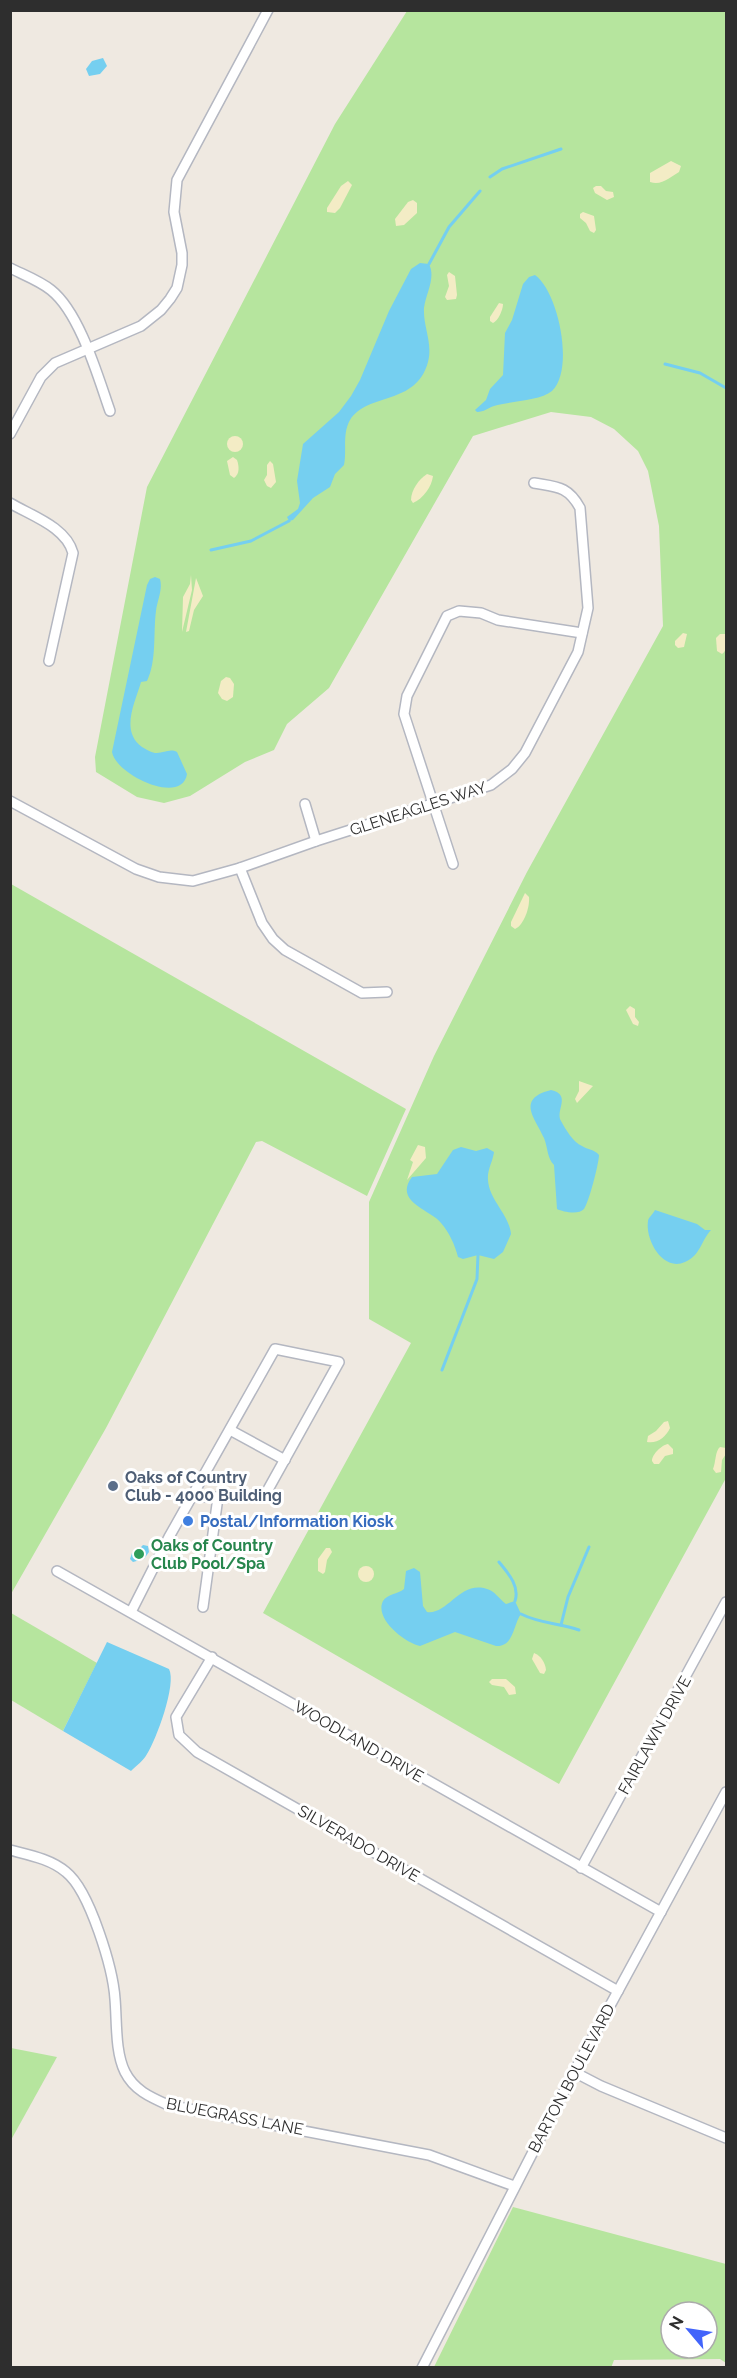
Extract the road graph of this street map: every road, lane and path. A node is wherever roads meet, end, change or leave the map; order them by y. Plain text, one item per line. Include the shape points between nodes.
1 (268, 10) edge
2 (10, 268) edge
3 (88, 350) junction
4 (110, 411) dead end
5 (10, 434) edge
6 (534, 483) dead end
7 (10, 503) edge
8 (582, 633) junction
9 (49, 661) dead end
10 (10, 801) edge
11 (434, 802) junction
12 (305, 804) dead end
13 (316, 841) junction
14 (453, 864) dead end
15 (240, 868) junction
16 (387, 992) dead end
17 (230, 1430) junction
18 (285, 1460) junction
19 (265, 1495) dead end
20 (193, 1497) junction
21 (57, 1571) dead end
22 (726, 1602) edge
23 (203, 1607) dead end
24 (131, 1612) junction
25 (212, 1657) junction
26 (726, 1792) edge
27 (10, 1850) edge
28 (581, 1868) junction
29 (661, 1912) junction
30 (618, 1991) junction
31 (574, 2072) junction
32 (726, 2138) edge
33 (514, 2186) junction
34 (422, 2367) edge

1 - 3 street via 177,180 174,213 183,265 177,288 147,322
2 - 3 street via 51,290 65,304
3 - 4 street
3 - 5 street via 55,363 41,377
6 - 8 street, GLENEAGLES WAY via 564,489 580,508 588,608
7 - 9 street via 71,543 73,553
8 - 11 street, GLENEAGLES WAY via 578,652 525,753 512,769 491,785
8 - 11 street via 498,620 481,613 459,611 447,616 407,696 404,714
10 - 15 street, GLENEAGLES WAY via 136,869 159,877 193,881
11 - 13 street, GLENEAGLES WAY
11 - 14 street
12 - 13 street
13 - 15 street, GLENEAGLES WAY
15 - 16 street via 262,923 285,950 362,993
17 - 18 street
17 - 18 street via 275,1349 339,1362
17 - 20 street
18 - 19 street
20 - 23 street via 218,1497
20 - 24 street
21 - 24 street, WOODLAND DRIVE
22 - 28 street, FAIRLAWN DRIVE
24 - 25 street, WOODLAND DRIVE
25 - 28 street, WOODLAND DRIVE
25 - 30 street, SILVERADO DRIVE via 176,1717 179,1735 198,1752
26 - 29 street, BARTON BOULEVARD
27 - 33 street, BLUEGRASS LANE via 52,1863 68,1873 80,1890 102,1939 114,1980 124,2071 147,2096 168,2105 429,2155
28 - 29 street, WOODLAND DRIVE
29 - 30 street, BARTON BOULEVARD
30 - 31 street, BARTON BOULEVARD
31 - 32 street
31 - 33 street, BARTON BOULEVARD
33 - 34 street, BARTON BOULEVARD

